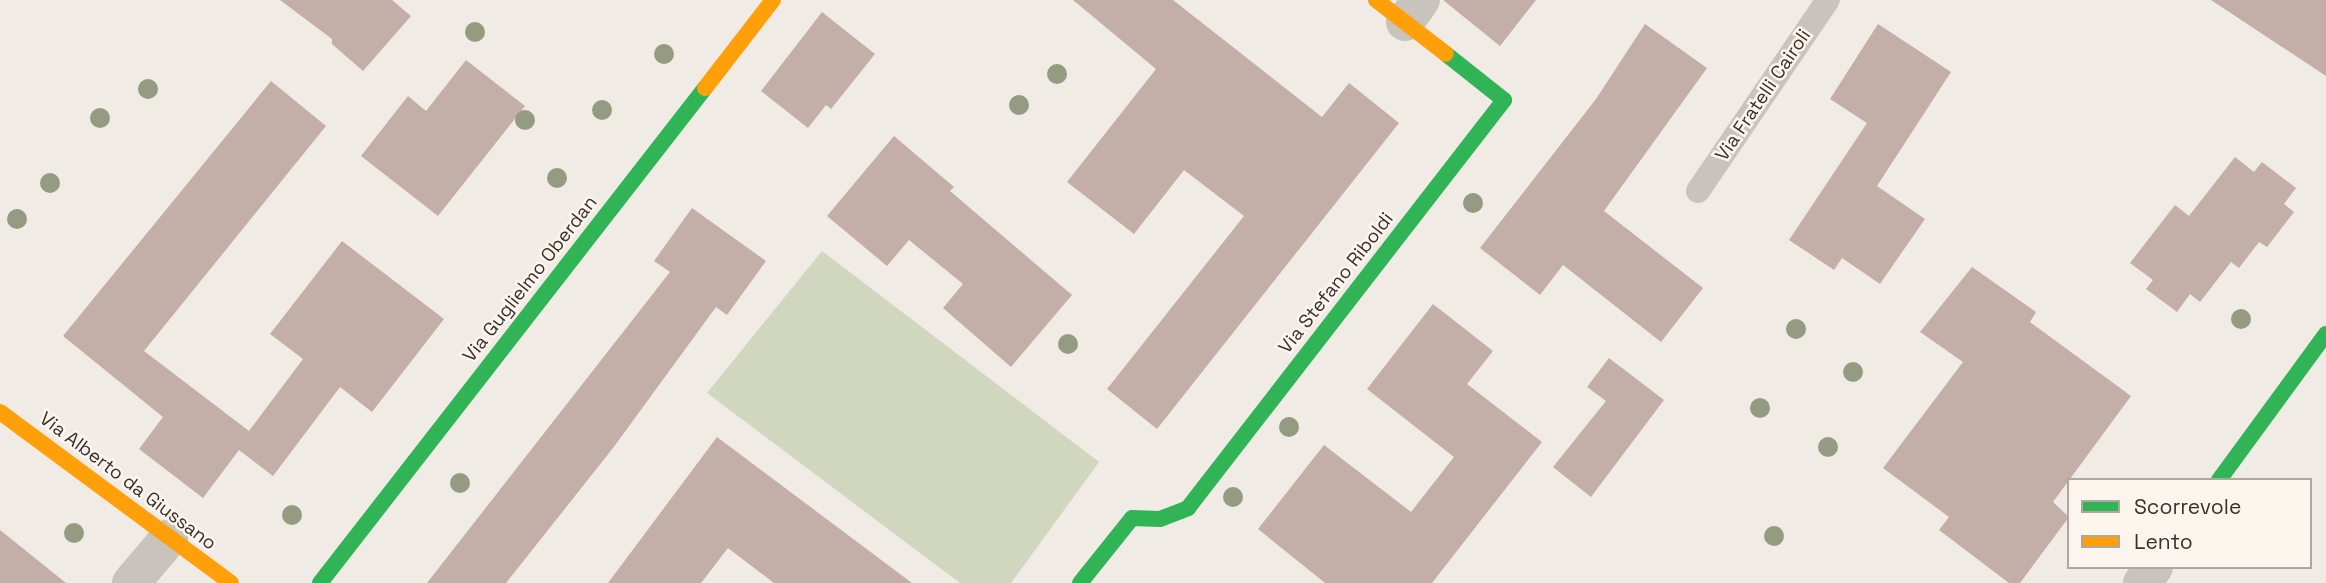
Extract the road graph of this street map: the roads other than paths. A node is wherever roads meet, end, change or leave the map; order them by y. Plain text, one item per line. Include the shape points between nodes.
1 (774, 0) edge
2 (1828, 0) edge
3 (1401, 7) edge
4 (1698, 191) dead end
5 (2326, 334) edge
6 (0, 412) edge
7 (2219, 478) edge
8 (169, 538) junction
9 (131, 583) edge
10 (231, 583) edge
11 (320, 583) edge
12 (1080, 583) edge

1 - 11 street, Via Guglielmo Oberdan
2 - 4 lane, Via Fratelli Cairoli
3 - 12 street, Via Stefano Riboldi via 1504,100 1188,508 1160,519 1132,518
5 - 7 street
6 - 8 street, Via Alberto da Giussano
8 - 9 street
8 - 10 street, Via Alberto da Giussano

